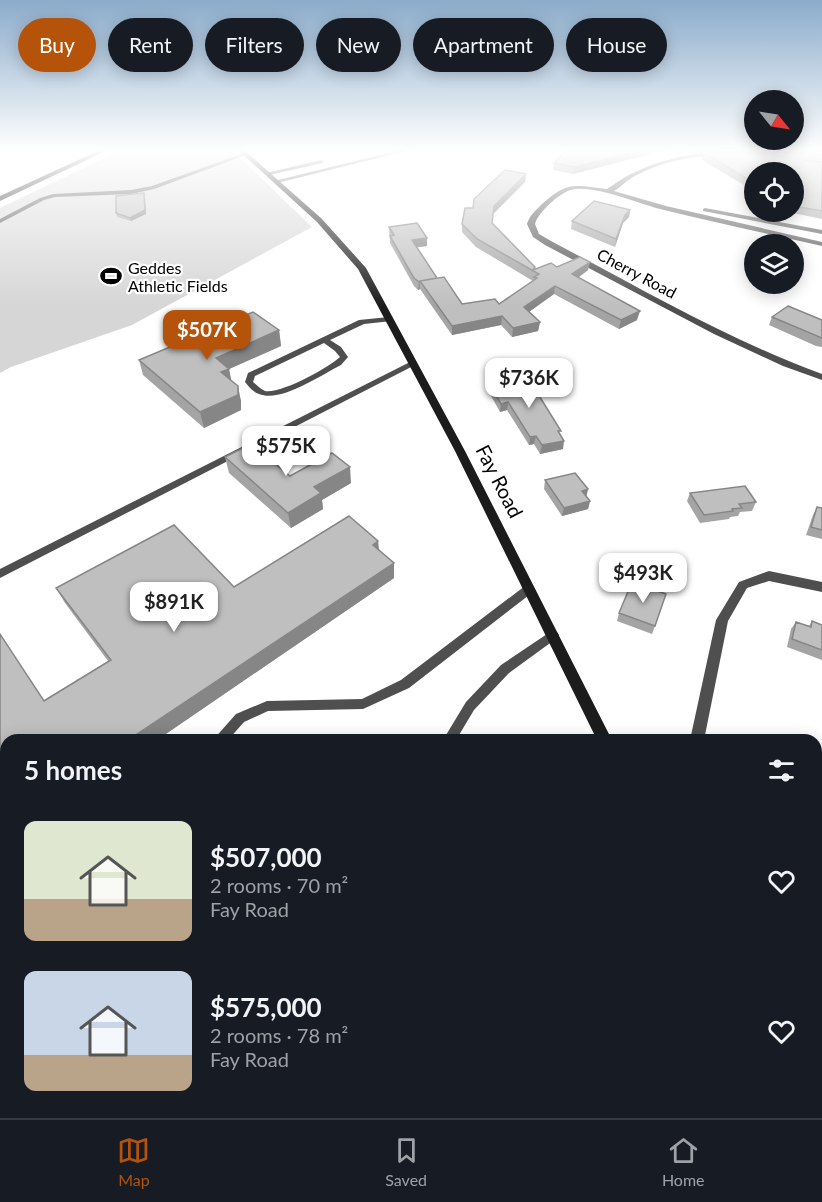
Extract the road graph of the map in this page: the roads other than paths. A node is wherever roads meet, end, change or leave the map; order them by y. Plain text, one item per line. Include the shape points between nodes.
1 (36, 202) edge
2 (299, 202) edge
3 (549, 202) edge
4 (650, 202) edge
5 (659, 202) edge
6 (0, 220) edge
7 (822, 232) edge
8 (822, 244) edge
9 (389, 319) junction
10 (325, 340) junction
11 (413, 364) junction
12 (822, 377) edge
13 (0, 574) edge
14 (822, 587) edge
15 (529, 589) junction
16 (552, 635) junction
17 (225, 734) edge
18 (453, 734) edge
19 (602, 734) edge
20 (698, 734) edge

1 - 6 lane
2 - 9 street, Fay Road via 346,247
3 - 12 street, Cherry Road via 533,217 531,224 536,235 767,356
4 - 8 street
5 - 7 street
9 - 10 lane via 362,322
9 - 11 street, Fay Road
10 - 10 lane via 251,375 249,382 256,390 273,393 338,363 344,357
11 - 13 lane
11 - 15 street, Fay Road
14 - 20 street via 769,576 742,585 722,620
15 - 16 street, Fay Road
15 - 17 lane via 405,684 363,704 267,706 240,718
16 - 18 lane via 505,669 470,706
16 - 19 street, Fay Road

